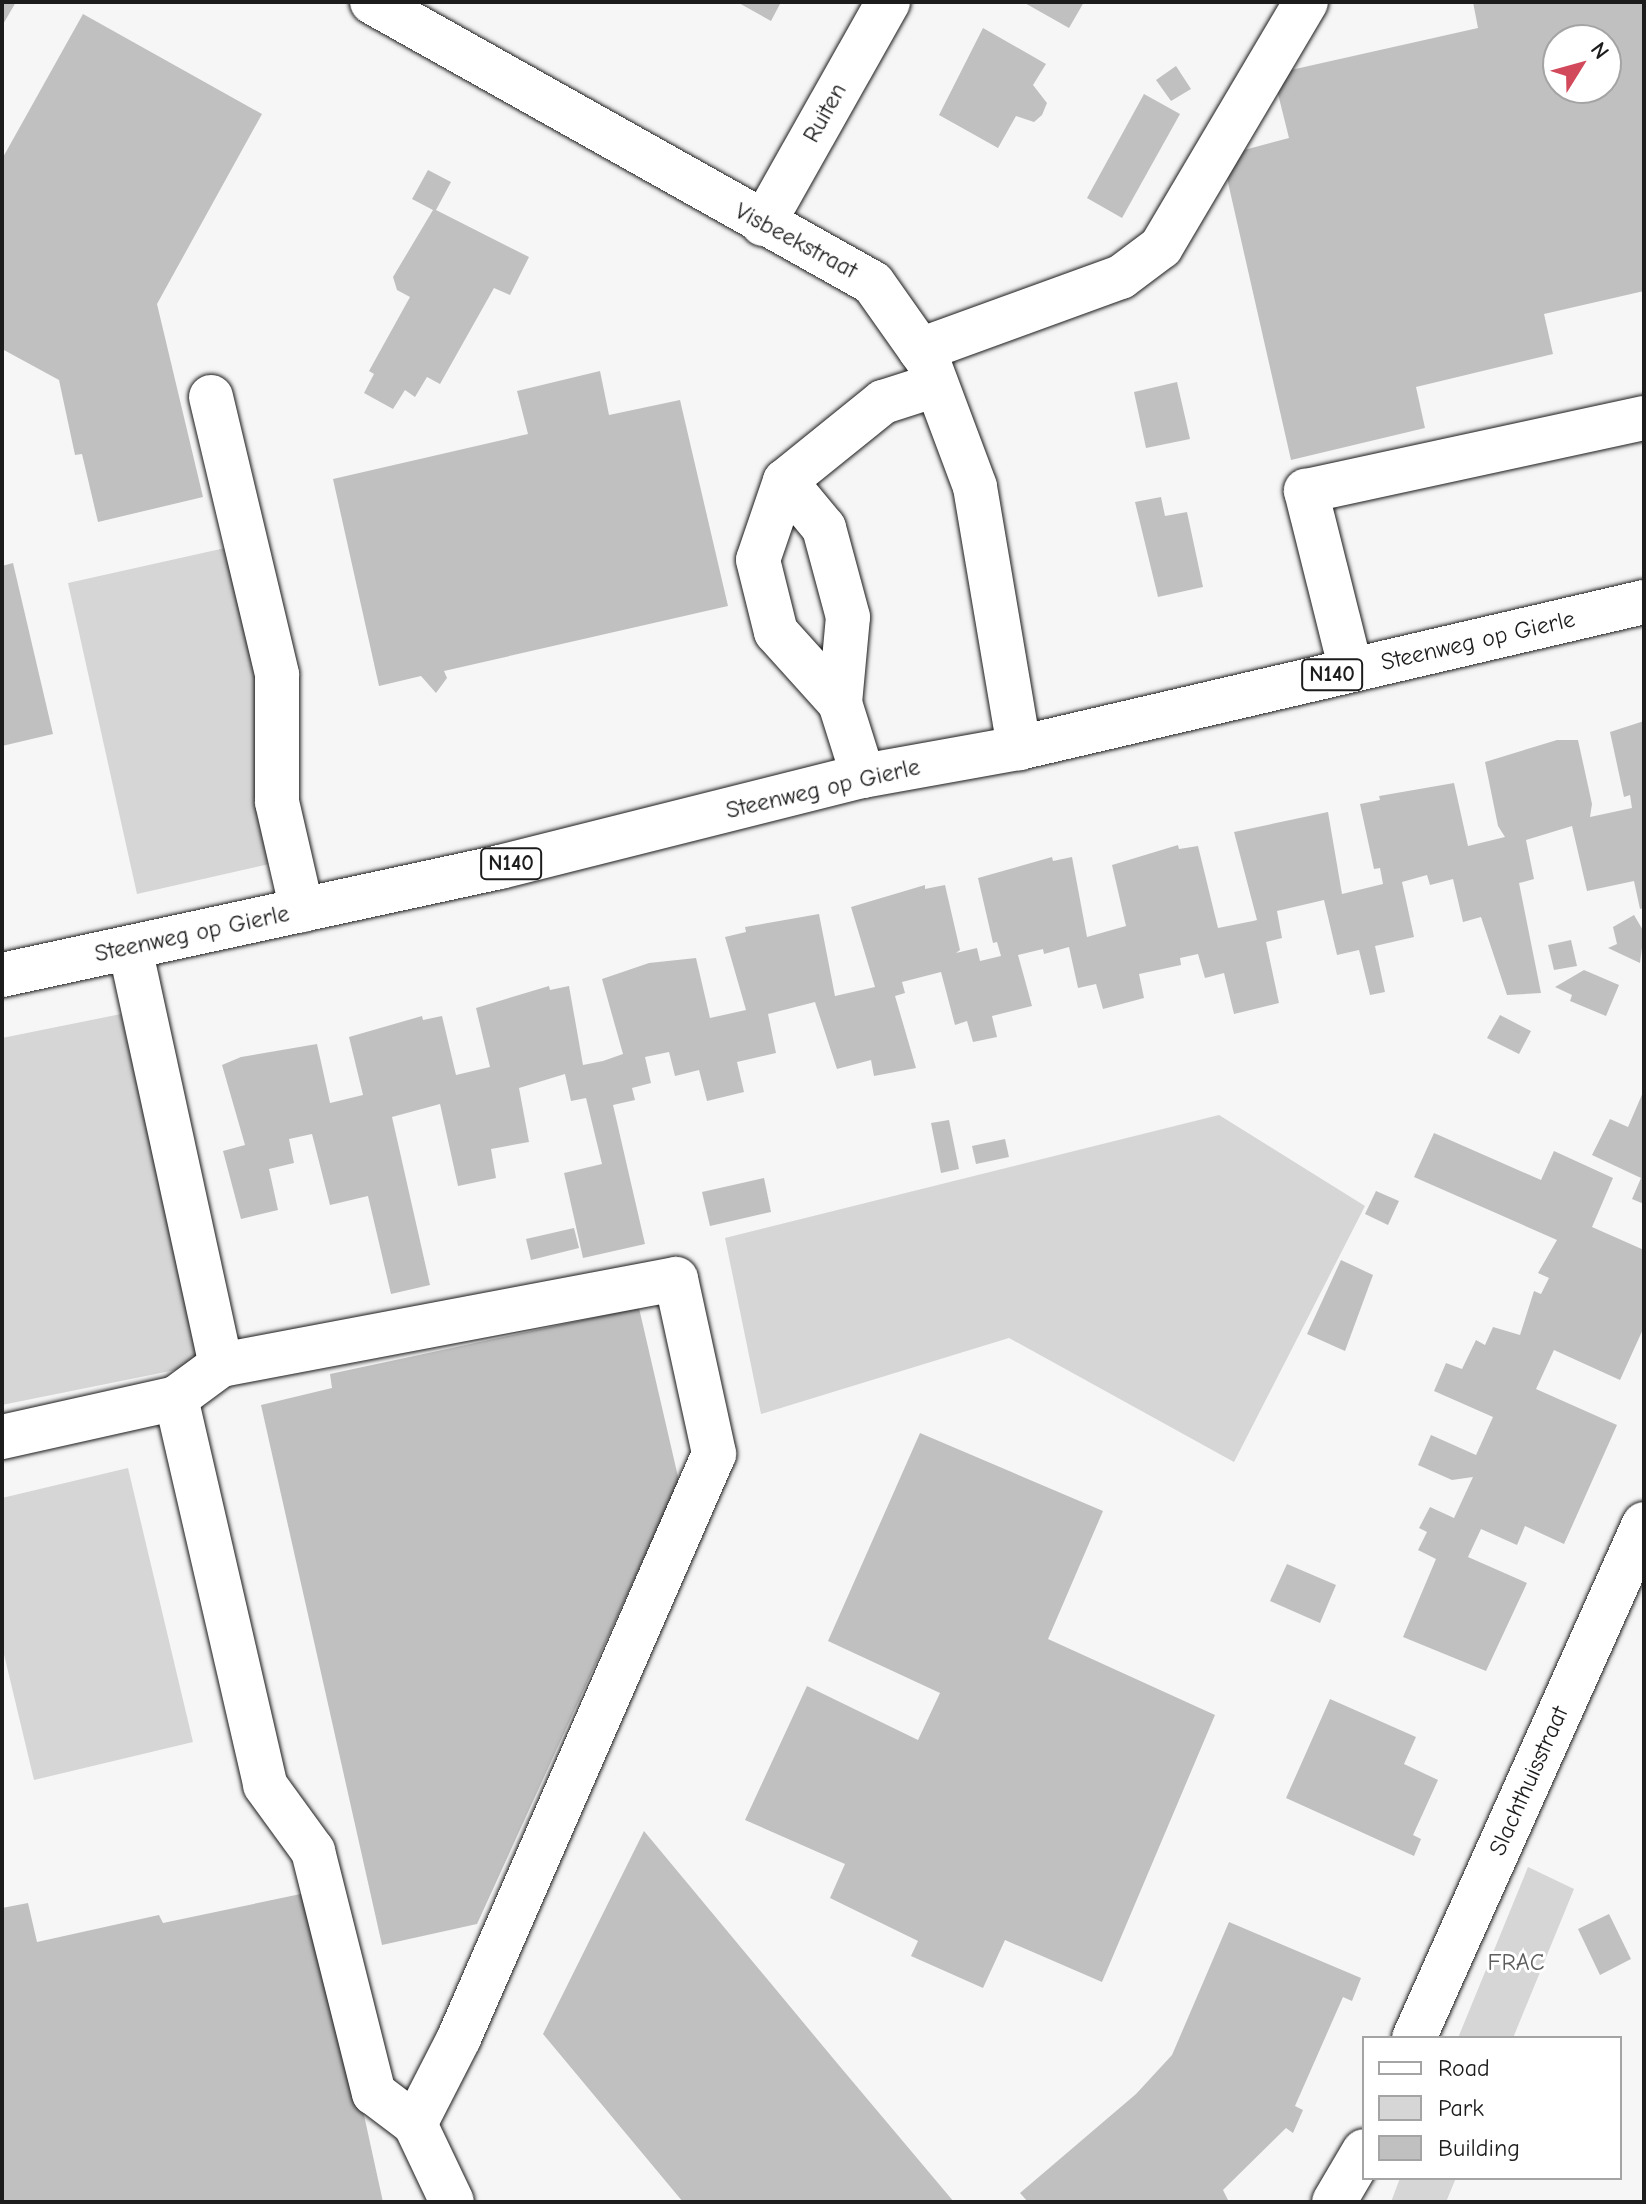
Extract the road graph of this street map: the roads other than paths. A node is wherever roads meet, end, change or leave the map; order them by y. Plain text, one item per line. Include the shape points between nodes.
1 (372, 2) edge
2 (888, 2) edge
3 (1306, 2) edge
4 (763, 224) junction
5 (928, 367) junction
6 (211, 397) dead end
7 (1644, 418) edge
8 (785, 481) junction
9 (1644, 602) edge
10 (1351, 670) junction
11 (840, 703) junction
12 (1019, 748) junction
13 (863, 776) junction
14 (302, 910) junction
15 (130, 948) junction
16 (2, 975) edge
17 (221, 1365) junction
18 (176, 1398) junction
19 (2, 1437) edge
20 (1644, 1524) edge
21 (1415, 2036) edge
22 (415, 2124) junction
23 (1362, 2154) edge
24 (452, 2202) edge
25 (1334, 2202) edge

1 - 4 street, Visbeekstraat
2 - 4 street, Ruiten
3 - 5 street via 1161,247 1121,277
4 - 5 street, Visbeekstraat via 873,283
5 - 8 street
5 - 12 street, Visbeekstraat via 975,487
6 - 14 street via 277,675 277,802
7 - 10 street via 1306,491
8 - 11 street via 824,528 848,617
8 - 11 street via 758,560 776,632
9 - 10 street, Steenweg op Gierle / N140
10 - 12 street, Steenweg op Gierle / N140
11 - 13 street
12 - 13 street, Steenweg op Gierle / N140
13 - 14 street, Steenweg op Gierle / N140
14 - 15 street, Steenweg op Gierle / N140
15 - 16 street, Steenweg op Gierle / N140
15 - 17 street
17 - 18 street
17 - 22 street via 676,1279 714,1454 459,2038
18 - 19 street
18 - 22 street via 265,1785 313,1851 374,2093
20 - 21 street, Slachthuisstraat
22 - 24 street
23 - 25 street

